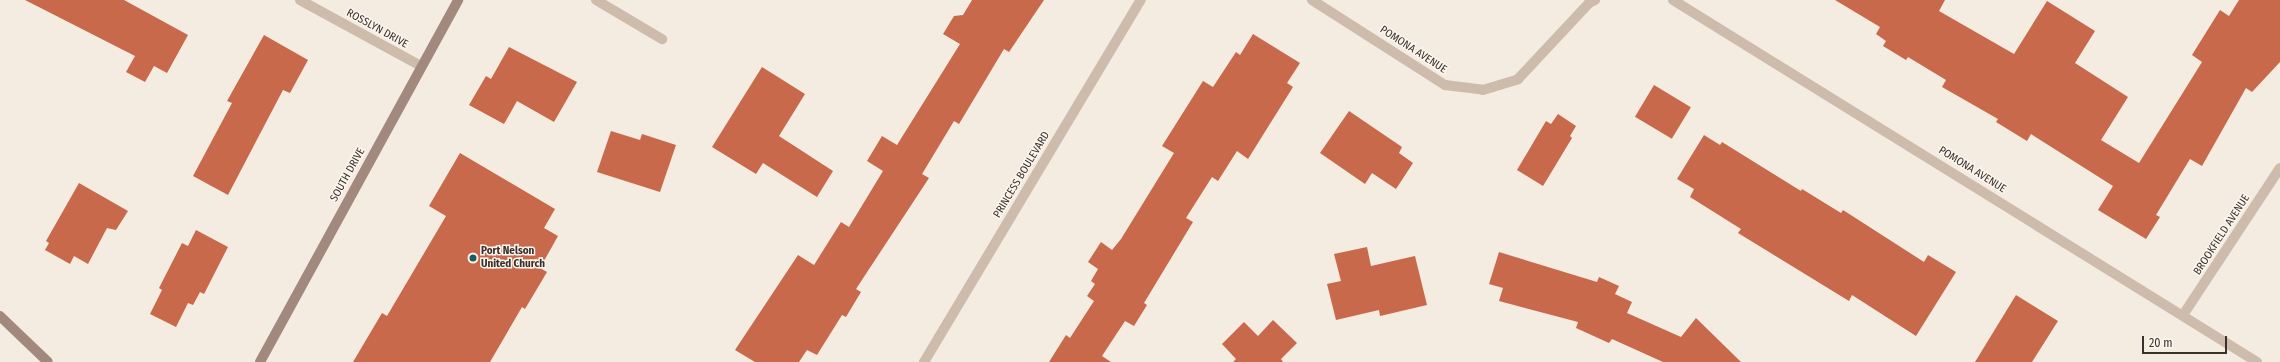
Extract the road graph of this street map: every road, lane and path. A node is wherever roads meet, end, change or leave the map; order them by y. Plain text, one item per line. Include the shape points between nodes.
1 (300, 0) edge
2 (458, 0) edge
3 (596, 0) edge
4 (1141, 0) edge
5 (1312, 0) edge
6 (1595, 0) edge
7 (1673, 0) edge
8 (662, 40) dead end
9 (421, 66) junction
10 (2280, 168) edge
11 (2183, 315) junction
12 (0, 316) edge
13 (48, 362) edge
14 (260, 362) edge
15 (924, 362) edge
16 (2257, 362) edge

1 - 9 street, ROSSLYN DRIVE
2 - 9 street, SOUTH DRIVE
3 - 8 street
4 - 15 street, PRINCESS BOULEVARD
5 - 6 street, POMONA AVENUE via 1445,85 1483,90 1518,79
7 - 11 street, POMONA AVENUE
9 - 14 street, SOUTH DRIVE
10 - 11 street, BROOKFIELD AVENUE
11 - 16 street, POMONA AVENUE
12 - 13 street

